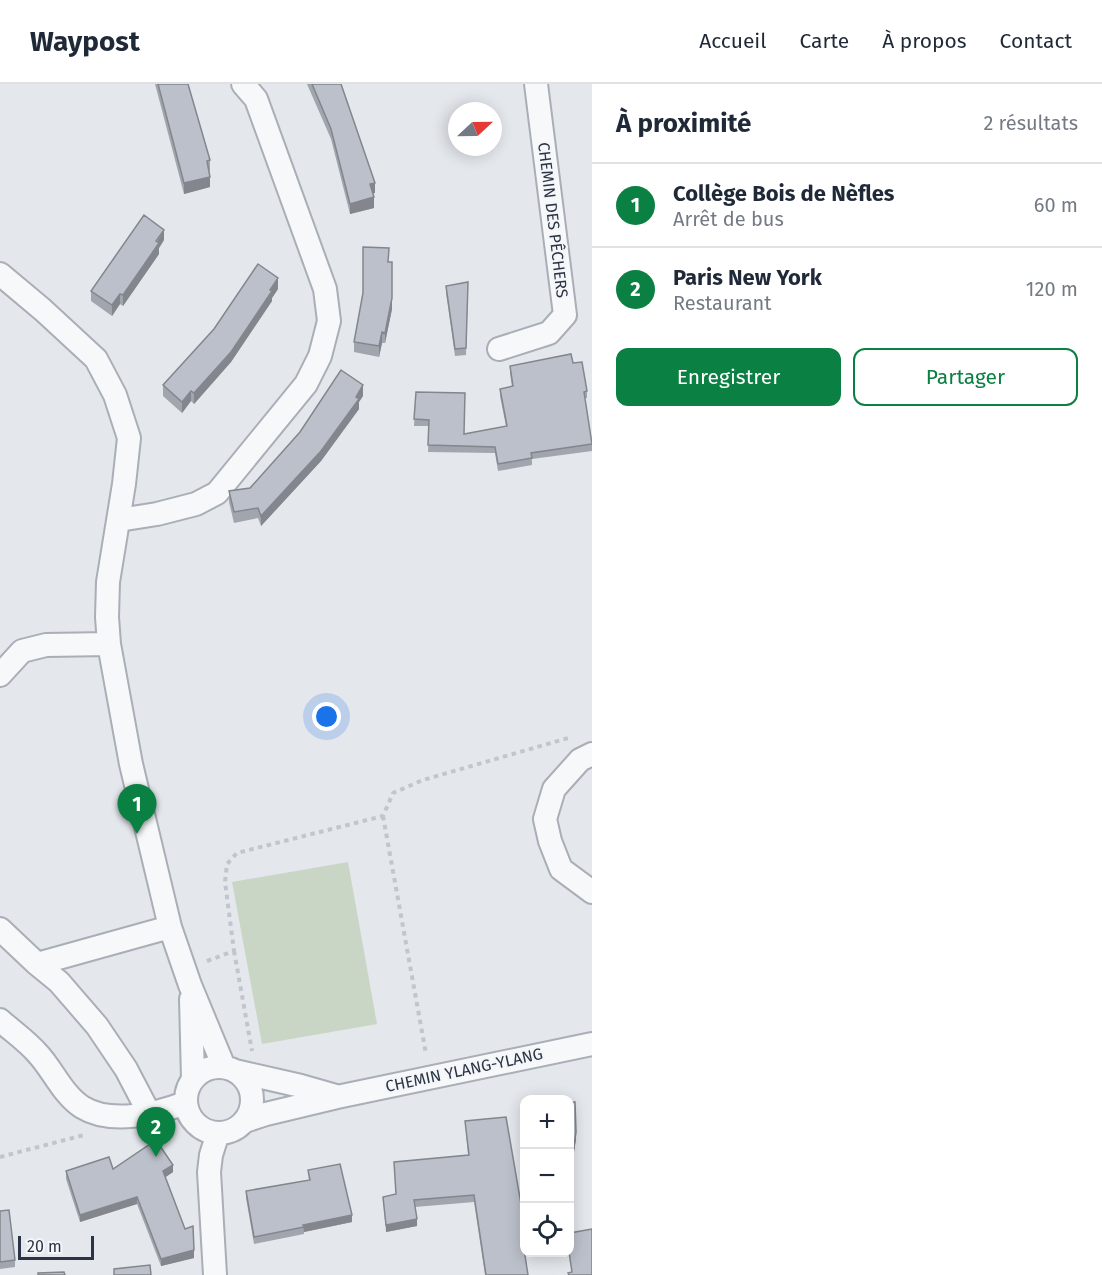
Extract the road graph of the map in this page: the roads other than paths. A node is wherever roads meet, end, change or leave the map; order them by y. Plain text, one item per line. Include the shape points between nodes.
1 (243, 84) edge
2 (536, 84) edge
3 (0, 274) edge
4 (499, 349) dead end
5 (119, 520) junction
6 (109, 644) junction
7 (0, 675) edge
8 (592, 754) edge
9 (592, 892) edge
10 (170, 927) junction
11 (0, 929) edge
12 (37, 964) junction
13 (187, 977) junction
14 (0, 1020) edge
15 (592, 1044) edge
16 (239, 1071) junction
17 (193, 1079) junction
18 (337, 1097) junction
19 (185, 1103) junction
20 (149, 1113) junction
21 (245, 1121) junction
22 (218, 1133) junction
23 (215, 1275) edge

1 - 5 street via 256,99 325,289 329,321 320,356 306,384 217,493 196,504
2 - 4 street, CHEMIN DES PÊCHERS via 565,315 549,333
3 - 5 street via 96,359 115,395 129,438
5 - 6 street via 108,582
6 - 7 street via 46,645 22,651
6 - 10 street via 131,764
8 - 9 street via 580,760 554,789 545,819 561,869
10 - 12 street
10 - 13 street
11 - 12 street
12 - 20 street via 59,982 97,1026
13 - 16 street
13 - 17 street
14 - 20 street via 37,1053 82,1107 110,1117
15 - 18 street, CHEMIN YLANG-YLANG
16 - 17 street via 212,1067
16 - 18 street, CHEMIN YLANG-YLANG
16 - 21 street via 252,1096
17 - 19 street
18 - 21 street, CHEMIN YLANG-YLANG
19 - 20 street
19 - 22 street via 191,1118 202,1129
21 - 22 street via 232,1131
22 - 23 street via 209,1172

